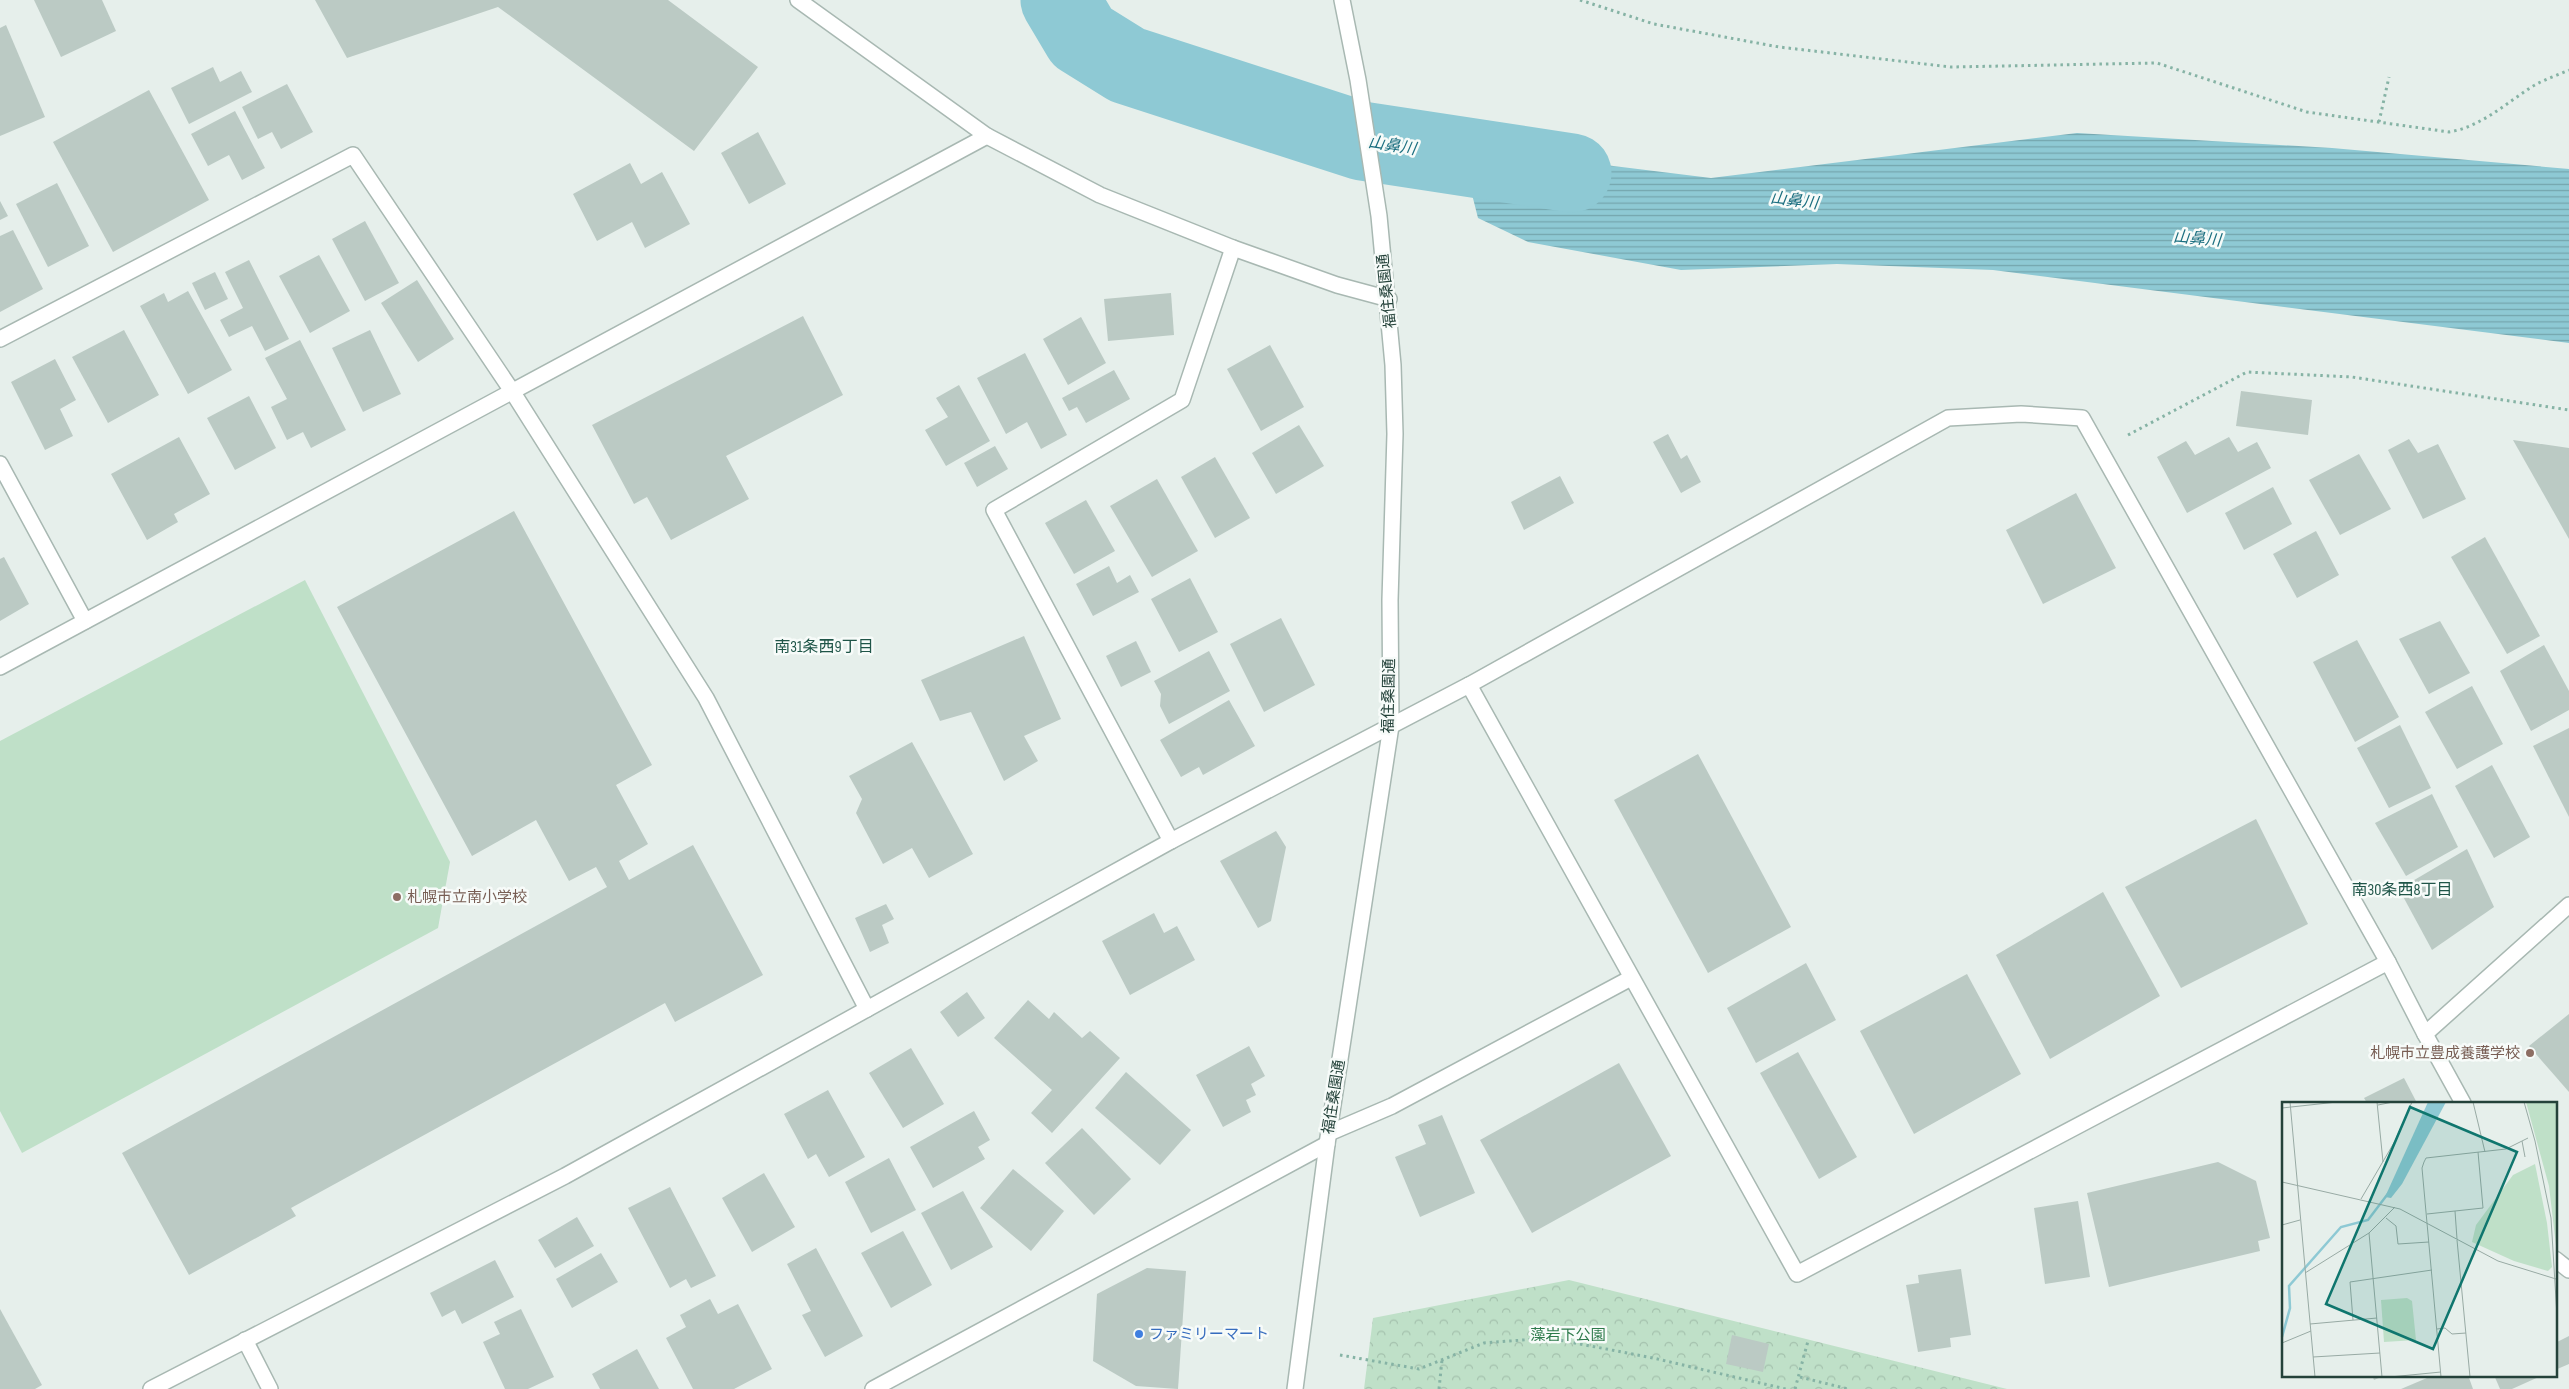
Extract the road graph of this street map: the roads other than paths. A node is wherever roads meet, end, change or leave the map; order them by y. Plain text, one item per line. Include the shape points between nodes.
1 (798, 0) edge
2 (1342, 0) edge
3 (987, 136) junction
4 (1233, 248) junction
5 (1389, 299) junction
6 (0, 339) edge
7 (512, 390) junction
8 (0, 464) edge
9 (85, 622) junction
10 (0, 667) edge
11 (1469, 685) junction
12 (1391, 726) junction
13 (1171, 841) junction
14 (2569, 905) edge
15 (2388, 962) junction
16 (1631, 978) junction
17 (867, 1009) junction
18 (2425, 1034) junction
19 (2462, 1102) edge
20 (1328, 1139) junction
21 (2556, 1260) edge
22 (2569, 1270) edge
23 (245, 1340) junction
24 (151, 1389) edge
25 (270, 1389) edge
26 (873, 1389) edge
27 (1296, 1389) edge

1 - 3 street
2 - 5 street, 福住桑園通 via 1358,80
3 - 4 street via 1100,195
3 - 7 street
4 - 5 street via 1337,285
4 - 13 street via 1182,400 994,510
5 - 12 street, 福住桑園通 via 1395,434 1390,600
6 - 7 street via 353,155
7 - 9 street
7 - 17 street via 706,698
8 - 9 street
9 - 10 street
11 - 12 street
11 - 15 street via 1948,418 2022,414 2082,418
11 - 16 street
12 - 13 street
12 - 20 street, 福住桑園通
13 - 17 street
14 - 18 street
15 - 16 street via 1797,1274
15 - 18 street
16 - 20 street
17 - 23 street via 565,1176
18 - 19 street
20 - 26 street
20 - 27 street, 福住桑園通
21 - 22 street
23 - 24 street
23 - 25 street

